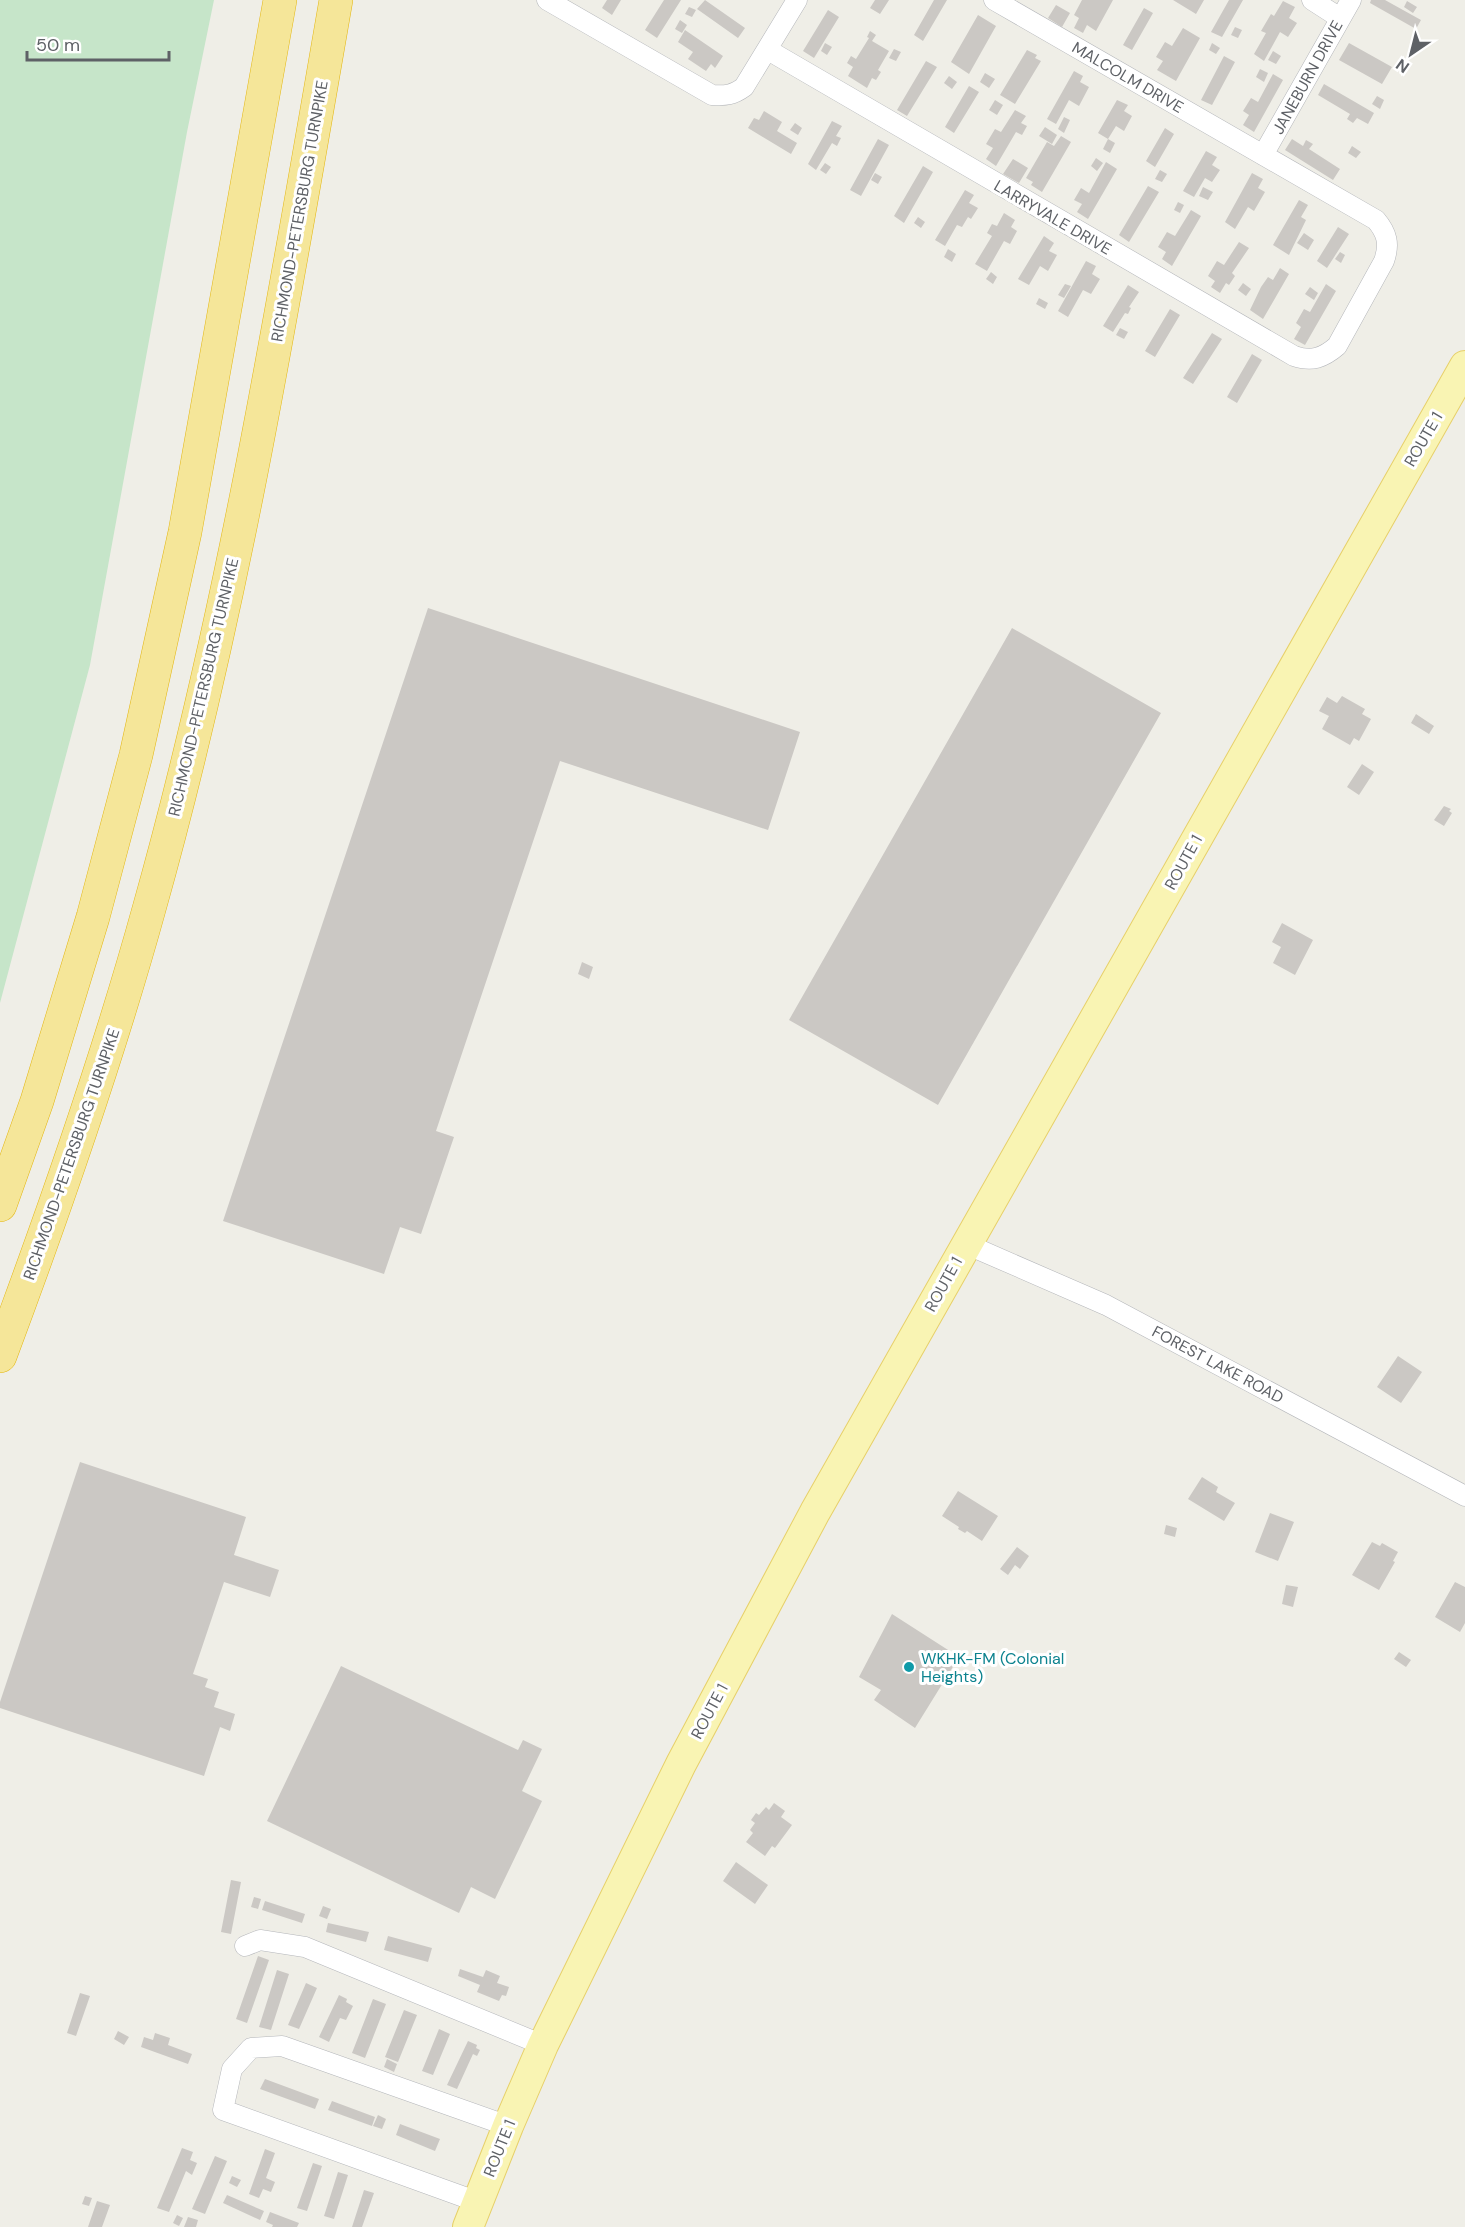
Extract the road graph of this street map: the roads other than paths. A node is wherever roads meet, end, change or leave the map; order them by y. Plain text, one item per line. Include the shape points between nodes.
1 (280, 0) edge
2 (336, 0) edge
3 (547, 0) edge
4 (797, 0) edge
5 (994, 0) edge
6 (1312, 0) edge
7 (1351, 0) edge
8 (1340, 18) junction
9 (768, 50) junction
10 (1263, 154) junction
11 (1465, 366) edge
12 (0, 1205) edge
13 (966, 1244) junction
14 (0, 1356) edge
15 (1465, 1496) edge
16 (245, 1946) dead end
17 (543, 2045) junction
18 (508, 2126) junction
19 (473, 2214) edge

1 - 12 highway via 185,532 135,755 93,917 37,1101
2 - 14 highway, RICHMOND-PETERSBURG TURNPIKE via 280,320 196,724 150,908 102,1072
3 - 9 street via 712,94 735,94 744,87
4 - 9 street
5 - 10 street, MALCOLM DRIVE
6 - 8 street
7 - 8 street, JANEBURN DRIVE
8 - 10 street, JANEBURN DRIVE
9 - 10 street, LARRYVALE DRIVE via 1294,356 1316,359 1337,346 1384,261 1388,241 1376,220
11 - 13 main road, ROUTE 1
13 - 15 street, FOREST LAKE ROAD via 1106,1305
13 - 17 main road, ROUTE 1 via 815,1512 681,1764
16 - 17 street via 260,1940 305,1947
17 - 18 main road, ROUTE 1
18 - 19 main road, ROUTE 1
18 - 19 street via 282,2046 251,2048 232,2069 223,2110

